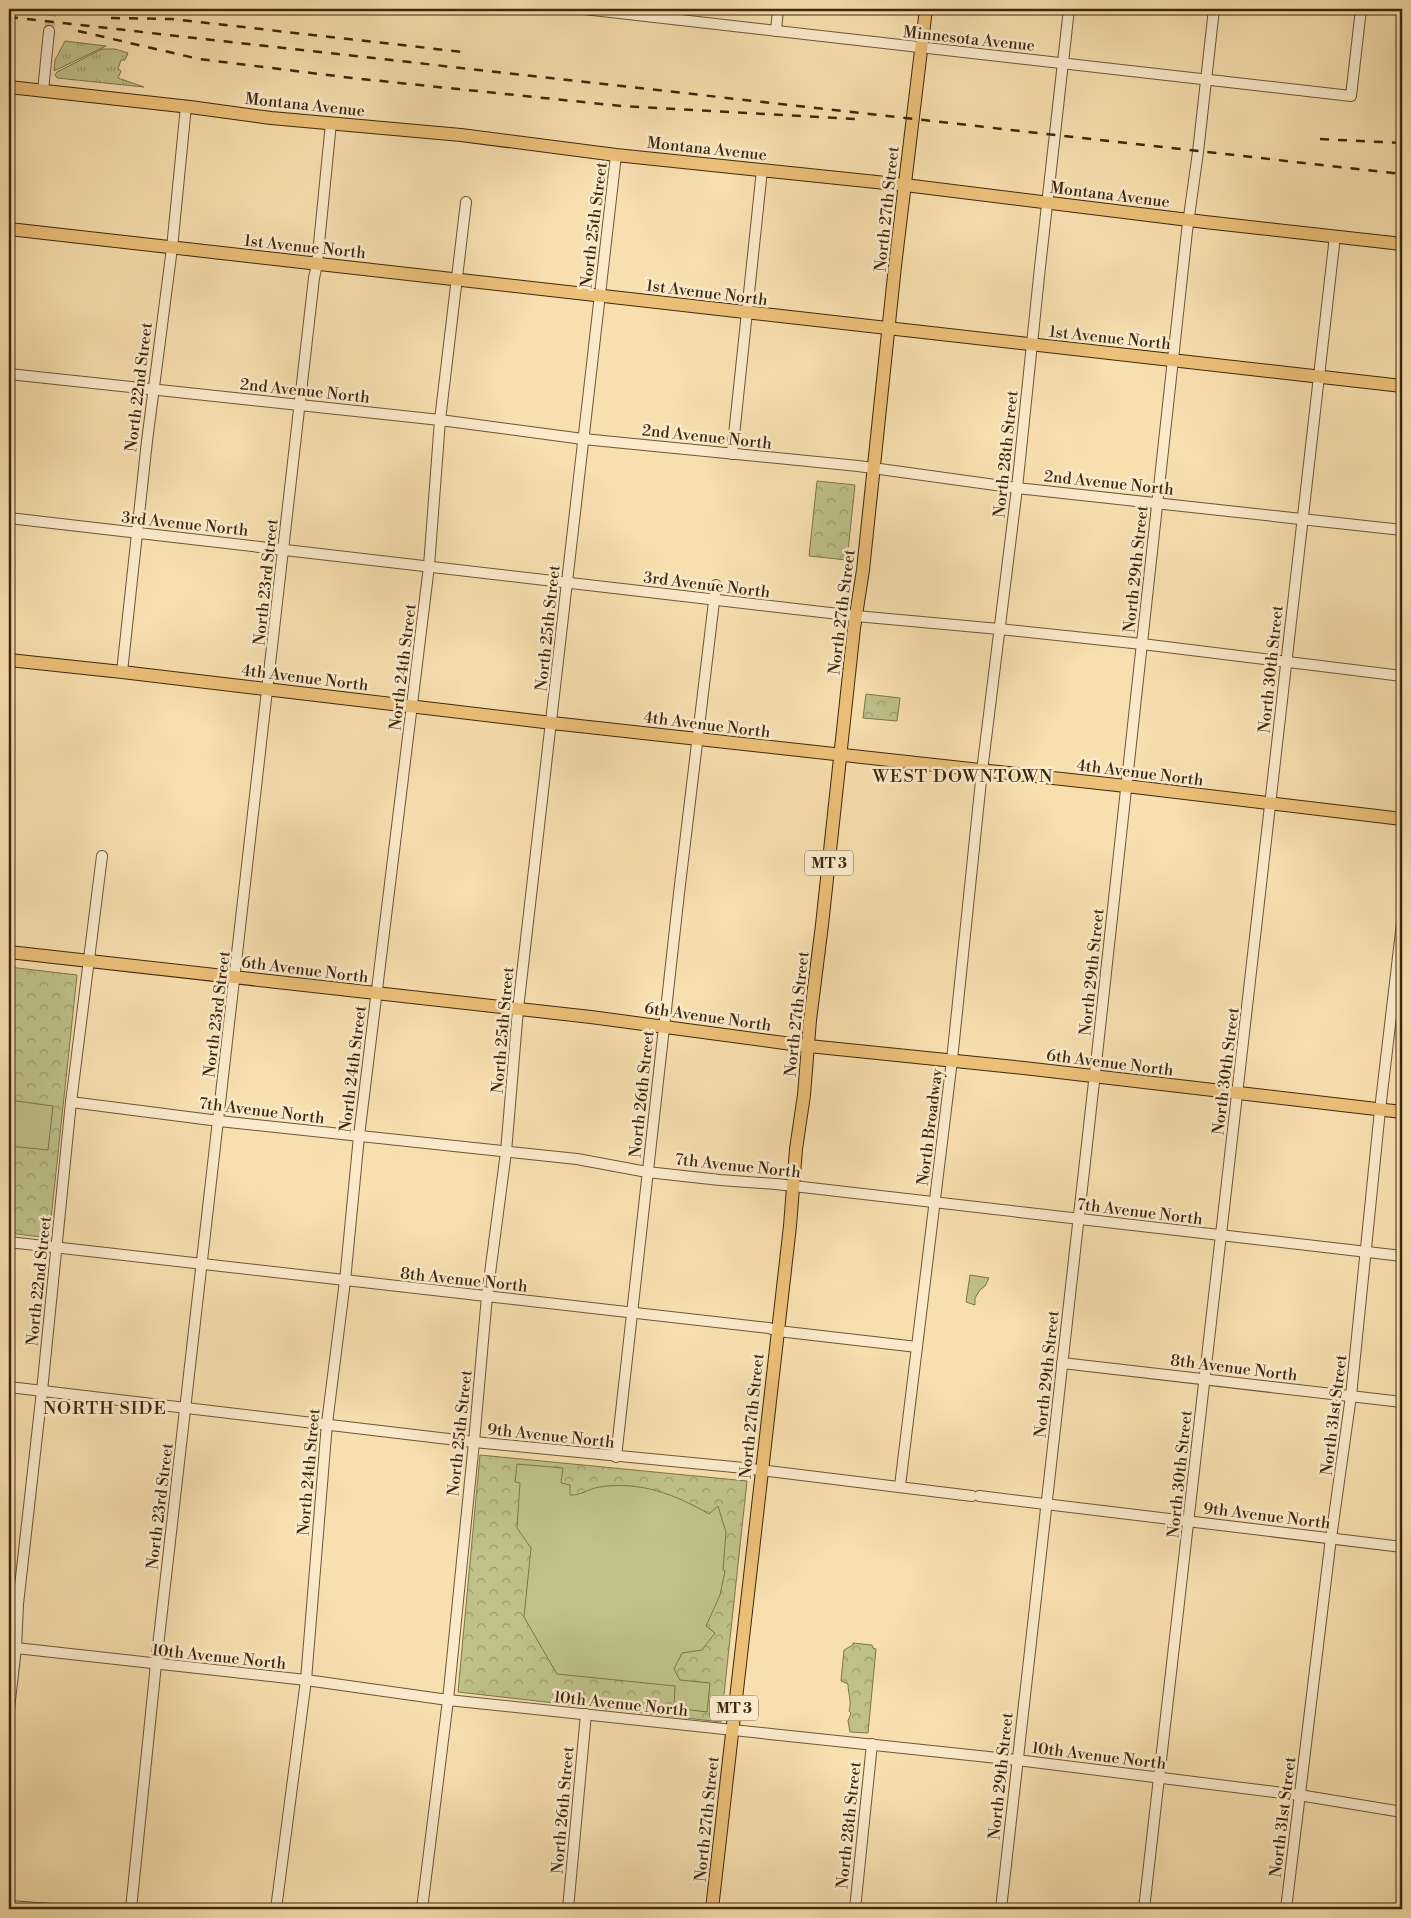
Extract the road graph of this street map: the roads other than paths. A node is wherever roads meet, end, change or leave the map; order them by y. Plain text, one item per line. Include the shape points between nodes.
1 (584, 9) edge
2 (778, 9) edge
3 (926, 9) edge
4 (1069, 9) edge
5 (1214, 9) edge
6 (1362, 9) edge
7 (632, 12) edge
8 (49, 31) tunnel mouth
9 (776, 31) junction
10 (922, 47) junction
11 (1063, 63) junction
12 (1206, 80) junction
13 (9, 87) edge
14 (43, 91) junction
15 (186, 106) junction
16 (331, 123) junction
17 (616, 154) junction
18 (762, 170) junction
19 (905, 184) junction
20 (466, 202) dead end
21 (1048, 202) junction
22 (1189, 220) junction
23 (9, 229) edge
24 (1335, 236) junction
25 (1402, 244) edge
26 (172, 248) junction
27 (317, 264) junction
28 (457, 279) junction
29 (600, 296) junction
30 (746, 313) junction
31 (889, 329) junction
32 (1032, 345) junction
33 (1173, 360) junction
34 (9, 374) edge
35 (1319, 376) junction
36 (1402, 386) edge
37 (155, 388) junction
38 (300, 405) junction
39 (440, 420) junction
40 (582, 439) junction
41 (732, 454) junction
42 (874, 469) junction
43 (1017, 488) junction
44 (1158, 502) junction
45 (9, 518) edge
46 (1303, 518) junction
47 (1402, 530) edge
48 (138, 534) junction
49 (284, 549) junction
50 (429, 566) junction
51 (566, 582) junction
52 (716, 585) dead end
53 (715, 600) junction
54 (856, 616) junction
55 (999, 629) junction
56 (1142, 644) junction
57 (9, 660) edge
58 (1286, 661) junction
59 (122, 672) junction
60 (1402, 676) edge
61 (268, 689) junction
62 (412, 706) junction
63 (552, 723) junction
64 (698, 739) junction
65 (841, 754) junction
66 (982, 771) junction
67 (1126, 786) junction
68 (1270, 804) junction
69 (1402, 819) edge
70 (102, 856) dead end
71 (1402, 924) edge
72 (9, 952) edge
73 (88, 961) junction
74 (235, 977) junction
75 (377, 994) junction
76 (518, 1009) junction
77 (664, 1025) junction
78 (808, 1046) junction
79 (952, 1060) junction
80 (1095, 1076) junction
81 (1237, 1093) junction
82 (71, 1102) junction
83 (1380, 1110) junction
84 (1402, 1112) edge
85 (219, 1121) junction
86 (358, 1136) junction
87 (506, 1152) junction
88 (648, 1172) junction
89 (792, 1186) junction
90 (935, 1203) junction
91 (1079, 1219) junction
92 (1221, 1236) junction
93 (9, 1242) edge
94 (57, 1247) junction
95 (1367, 1252) junction
96 (1402, 1256) edge
97 (202, 1263) junction
98 (345, 1281) junction
99 (487, 1296) junction
100 (632, 1312) junction
101 (778, 1331) junction
102 (917, 1346) junction
103 (1062, 1363) junction
104 (1205, 1379) junction
105 (9, 1387) edge
106 (42, 1392) junction
107 (1352, 1396) junction
108 (1402, 1402) edge
109 (186, 1408) junction
110 (327, 1424) junction
111 (474, 1442) junction
112 (616, 1457) junction
113 (762, 1471) junction
114 (900, 1486) junction
115 (1046, 1505) junction
116 (1188, 1521) junction
117 (1331, 1538) junction
118 (1402, 1547) edge
119 (13, 1604) edge
120 (16, 1648) junction
121 (156, 1664) junction
122 (306, 1680) junction
123 (448, 1700) junction
124 (9, 1709) edge
125 (586, 1714) junction
126 (732, 1731) junction
127 (872, 1744) junction
128 (1018, 1760) junction
129 (1159, 1778) junction
130 (1299, 1795) junction
131 (1402, 1812) edge
132 (9, 1906) edge
133 (52, 1909) edge
134 (131, 1909) edge
135 (276, 1909) edge
136 (422, 1909) edge
137 (568, 1909) edge
138 (712, 1909) edge
139 (854, 1909) edge
140 (1000, 1909) edge
141 (1144, 1909) edge
142 (1286, 1909) edge

1 - 7 street, Minnesota Avenue
2 - 9 street
3 - 10 main road, MT 3
4 - 11 street, North 28th Street
5 - 12 street, North 29th Street
6 - 12 street, Minnesota Avenue via 1351,96
7 - 9 street, Minnesota Avenue
8 - 14 street
9 - 10 street, Minnesota Avenue
10 - 11 street, Minnesota Avenue
10 - 19 main road, North 27th Street / MT 3
11 - 12 street, Minnesota Avenue
11 - 21 street, North 28th Street
12 - 22 street, North 29th Street
13 - 14 main road, Montana Avenue
14 - 15 main road, Montana Avenue
15 - 16 main road, Montana Avenue
15 - 26 street, North 22nd Street
16 - 17 main road, Montana Avenue
16 - 27 street, North 23rd Street
17 - 18 main road, Montana Avenue
17 - 29 street, North 25th Street
18 - 19 main road, Montana Avenue
18 - 30 street
19 - 21 main road, Montana Avenue
19 - 31 main road, North 27th Street / MT 3
20 - 28 street, North 24th Street
21 - 22 main road, Montana Avenue
21 - 32 street, North 28th Street
22 - 24 main road, Montana Avenue
22 - 33 street, North 29th Street
23 - 26 main road, 1st Avenue North
24 - 25 main road, Montana Avenue
24 - 35 street, North 30th Street
26 - 27 main road, 1st Avenue North
26 - 37 street, North 22nd Street
27 - 28 main road, 1st Avenue North
27 - 38 street, North 23rd Street
28 - 29 main road, 1st Avenue North
28 - 39 street, North 24th Street
29 - 30 main road, 1st Avenue North
29 - 40 street, North 25th Street
30 - 31 main road, 1st Avenue North
30 - 41 street
31 - 32 main road, 1st Avenue North
31 - 42 main road, North 27th Street / MT 3
32 - 33 main road, 1st Avenue North
32 - 43 street, North 28th Street
33 - 35 main road, 1st Avenue North
33 - 44 street, North 29th Street
34 - 37 street, 2nd Avenue North
35 - 36 main road, 1st Avenue North
35 - 46 street, North 30th Street
37 - 38 street, 2nd Avenue North
37 - 48 street, North 22nd Street
38 - 39 street, 2nd Avenue North
38 - 49 street, North 23rd Street
39 - 40 street, 2nd Avenue North
39 - 50 street, North 24th Street
40 - 41 street, 2nd Avenue North
40 - 51 street, North 25th Street
41 - 42 street, 2nd Avenue North
42 - 43 street, 2nd Avenue North
42 - 54 main road, North 27th Street / MT 3
43 - 44 street, 2nd Avenue North
43 - 55 street, North 28th Street
44 - 46 street, 2nd Avenue North
44 - 56 street, North 29th Street
45 - 48 street, 3rd Avenue North
46 - 47 street, 2nd Avenue North
46 - 58 street, North 30th Street
48 - 49 street, 3rd Avenue North
48 - 59 street, North 22nd Street
49 - 50 street, 3rd Avenue North
49 - 61 street, North 23rd Street
50 - 51 street, 3rd Avenue North
50 - 62 street, North 24th Street
51 - 53 street, 3rd Avenue North
51 - 63 street, North 25th Street
52 - 53 street, North 26th Street
53 - 54 street, 3rd Avenue North
53 - 64 street, North 26th Street
54 - 55 street, 3rd Avenue North
54 - 65 main road, North 27th Street / MT 3
55 - 56 street, 3rd Avenue North
55 - 66 street, North 28th Street
56 - 58 street, 3rd Avenue North
56 - 67 street, North 29th Street
57 - 59 main road, 4th Avenue North
58 - 60 street, 3rd Avenue North
58 - 68 street, North 30th Street
59 - 61 main road, 4th Avenue North
61 - 62 main road, 4th Avenue North
61 - 74 street, North 23rd Street
62 - 63 main road, 4th Avenue North
62 - 75 street, North 24th Street
63 - 64 main road, 4th Avenue North
63 - 76 street, North 25th Street
64 - 65 main road, 4th Avenue North
64 - 77 street, North 26th Street
65 - 66 main road, 4th Avenue North
65 - 78 main road, North 27th Street / MT 3
66 - 67 main road, 4th Avenue North
66 - 79 street, North Broadway
67 - 68 main road, 4th Avenue North
67 - 80 street, North 29th Street
68 - 69 main road, 4th Avenue North
68 - 81 street, North 30th Street
70 - 73 street, North 22nd Street
71 - 83 street, North 31st Street
72 - 73 main road, 6th Avenue North
73 - 74 main road, 6th Avenue North
73 - 82 street, North 22nd Street
74 - 75 main road, 6th Avenue North
74 - 85 street, North 23rd Street
75 - 76 main road, 6th Avenue North
75 - 86 street, North 24th Street
76 - 77 main road, 6th Avenue North
76 - 87 street, North 25th Street
77 - 78 main road, 6th Avenue North
77 - 88 street, North 26th Street
78 - 79 main road, 6th Avenue North
78 - 89 main road, North 27th Street / MT 3
79 - 80 main road, 6th Avenue North
79 - 90 street, North Broadway
80 - 81 main road, 6th Avenue North
80 - 91 street, North 29th Street
81 - 83 main road, 6th Avenue North
81 - 92 street, North 30th Street
82 - 85 street, 7th Avenue North
82 - 94 street, North 22nd Street
83 - 84 main road, 6th Avenue North
83 - 95 street, North 31st Street
85 - 86 street, 7th Avenue North
85 - 97 street, North 23rd Street
86 - 87 street, 7th Avenue North
86 - 98 street, North 24th Street
87 - 88 street, 7th Avenue North
87 - 99 street, North 25th Street
88 - 89 street, 7th Avenue North
88 - 100 street, North 26th Street
89 - 90 street, 7th Avenue North
89 - 101 main road, North 27th Street / MT 3
90 - 91 street, 7th Avenue North
90 - 102 street, North Broadway
91 - 92 street, 7th Avenue North
91 - 103 street, North 29th Street
92 - 95 street, 7th Avenue North
92 - 104 street, North 30th Street
93 - 94 street, 8th Avenue North
94 - 97 street, 8th Avenue North
94 - 106 street, North 22nd Street
95 - 96 street, 7th Avenue North
95 - 107 street, North 31st Street
97 - 98 street, 8th Avenue North
97 - 109 street, North 23rd Street
98 - 99 street, 8th Avenue North
98 - 110 street, North 24th Street
99 - 100 street, 8th Avenue North
99 - 111 street, North 25th Street
100 - 101 street, 8th Avenue North
100 - 112 street, North 26th Street
101 - 102 street, 8th Avenue North
101 - 113 main road, North 27th Street / MT 3
102 - 114 street, North Broadway
103 - 104 street, 8th Avenue North
103 - 115 street, North 29th Street
104 - 107 street, 8th Avenue North
104 - 116 street, North 30th Street
105 - 106 street, 9th Avenue North
106 - 109 street, 9th Avenue North
106 - 119 street, North 22nd Street
107 - 108 street, 8th Avenue North
107 - 117 street, North 31st Street
109 - 110 street, 9th Avenue North
109 - 121 street, North 23rd Street
110 - 111 street, 9th Avenue North
110 - 122 street, North 24th Street
111 - 112 street, 9th Avenue North
111 - 123 street, North 25th Street
112 - 113 street, 9th Avenue North
113 - 114 street, 9th Avenue North
113 - 126 main road, North 27th Street / MT 3
114 - 115 street, 9th Avenue North
115 - 116 street, 9th Avenue North
115 - 128 street, North 29th Street
116 - 117 street, 9th Avenue North
116 - 129 street, North 30th Street
117 - 118 street, 9th Avenue North
117 - 130 street, North 31st Street
119 - 120 street, North 22nd Street
120 - 121 street, 10th Avenue North
120 - 124 street, North 22nd Street
121 - 122 street, 10th Avenue North
121 - 134 street, North 23rd Street
122 - 123 street, 10th Avenue North
122 - 135 street, North 24th Street
123 - 125 street, 10th Avenue North
123 - 136 street, North 25th Street
125 - 126 street, 10th Avenue North
125 - 137 street, North 26th Street
126 - 127 street, 10th Avenue North
126 - 138 main road, North 27th Street / MT 3
127 - 128 street, 10th Avenue North
127 - 139 street, North 28th Street
128 - 129 street, 10th Avenue North
128 - 140 street, North 29th Street
129 - 130 street, 10th Avenue North
129 - 141 street, North 30th Street
130 - 131 street, 10th Avenue North
130 - 142 street, North 31st Street
132 - 133 street

